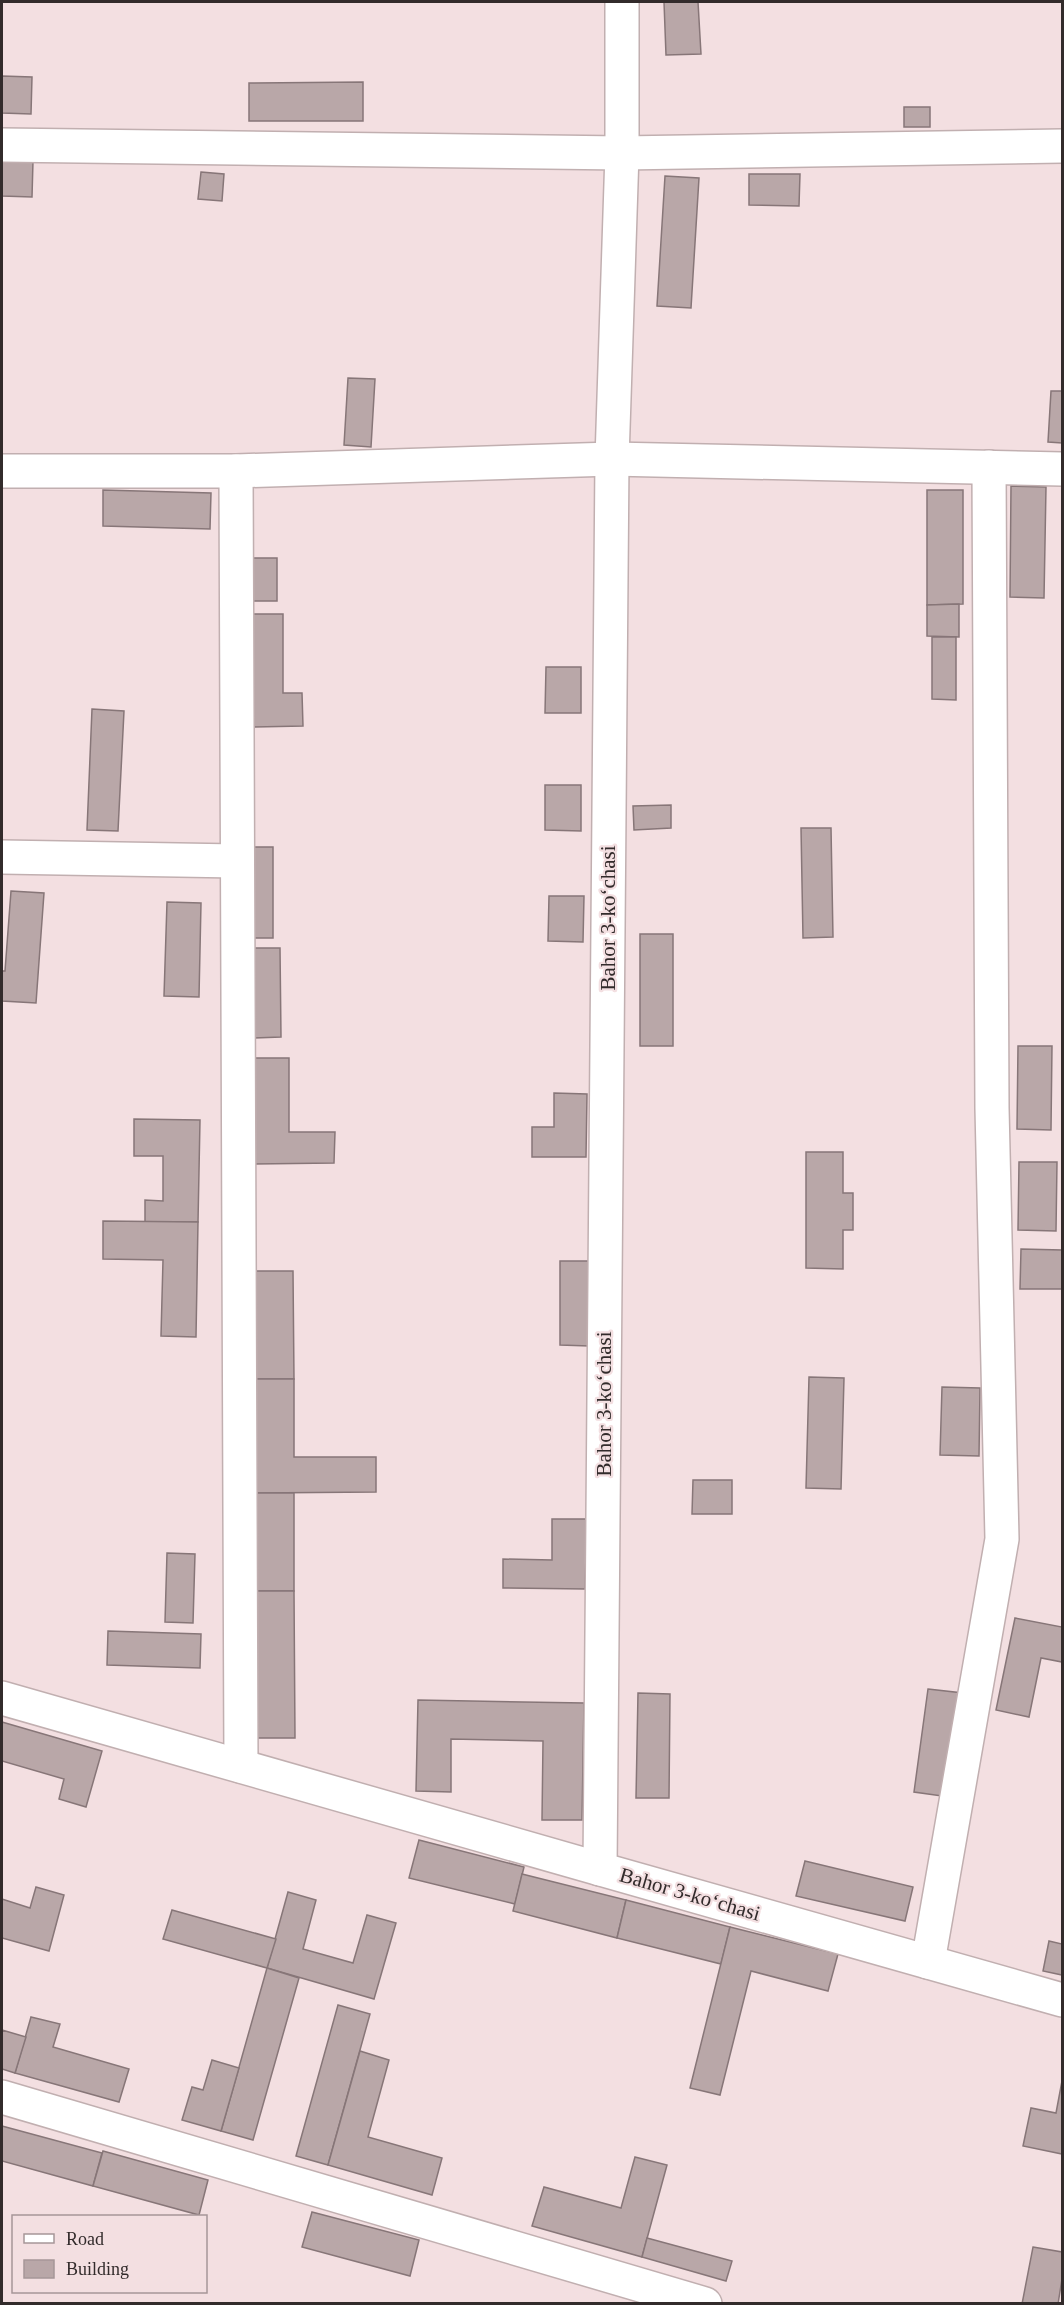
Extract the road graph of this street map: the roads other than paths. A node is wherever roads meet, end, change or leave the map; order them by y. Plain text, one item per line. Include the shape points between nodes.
1 (622, 2) edge
2 (647, 2) edge
3 (622, 37) junction
4 (2, 145) edge
5 (1062, 146) edge
6 (622, 153) junction
7 (612, 459) junction
8 (989, 467) junction
9 (1062, 469) edge
10 (2, 471) edge
11 (236, 471) junction
12 (2, 857) edge
13 (237, 861) junction
14 (2, 1698) edge
15 (241, 1766) junction
16 (600, 1869) junction
17 (928, 1962) junction
18 (1062, 2000) edge
19 (2, 2097) edge
20 (705, 2304) edge

1 - 3 street, Bahor 3-koʻchasi
2 - 3 street
3 - 6 street, Bahor 3-koʻchasi
4 - 6 street
5 - 6 street
6 - 7 street, Bahor 3-koʻchasi
7 - 8 street
7 - 11 street
7 - 16 street, Bahor 3-koʻchasi
8 - 9 street
8 - 17 street via 992,1096 1002,1539
10 - 11 street
11 - 13 street
12 - 13 street
13 - 15 street
14 - 15 street
15 - 16 street
16 - 17 street, Bahor 3-koʻchasi
17 - 18 street, Bahor 3-koʻchasi
19 - 20 street

